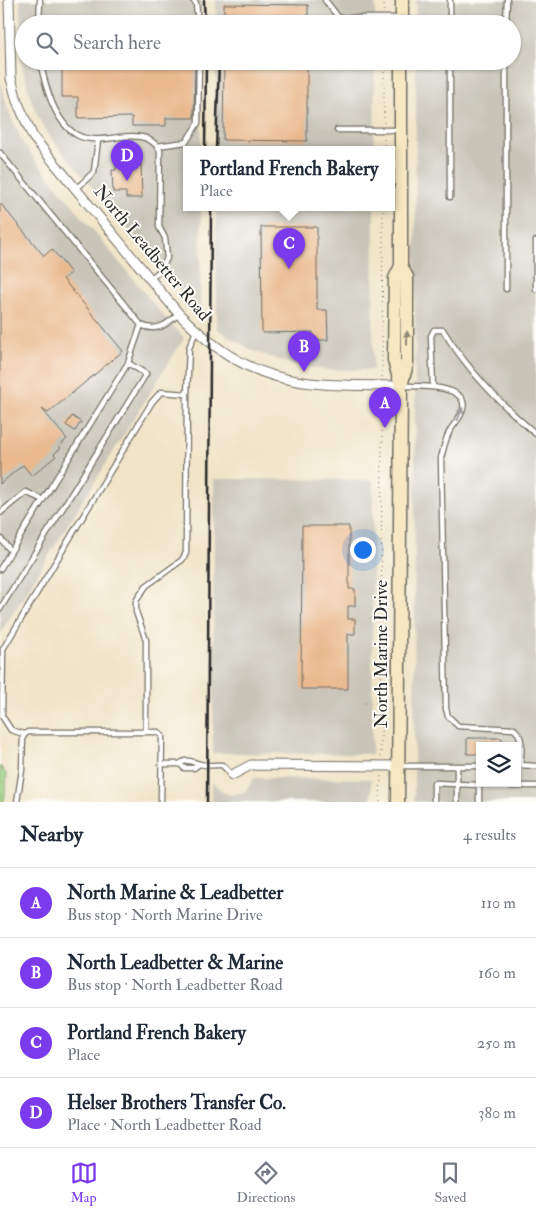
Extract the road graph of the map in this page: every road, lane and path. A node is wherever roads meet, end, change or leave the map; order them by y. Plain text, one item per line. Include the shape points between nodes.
1 (8, 0) edge
2 (40, 0) edge
3 (193, 0) edge
4 (325, 0) edge
5 (384, 0) edge
6 (402, 0) edge
7 (450, 0) edge
8 (506, 0) edge
9 (39, 15) edge
10 (197, 15) edge
11 (337, 15) edge
12 (384, 15) edge
13 (402, 15) edge
14 (450, 15) edge
15 (506, 15) edge
16 (42, 70) edge
17 (199, 70) edge
18 (384, 70) edge
19 (402, 70) edge
20 (450, 70) edge
21 (506, 70) edge
22 (337, 130) dead end
23 (384, 130) junction
24 (401, 130) junction
25 (98, 140) junction
26 (157, 146) junction
27 (384, 146) edge
28 (0, 153) edge
29 (76, 189) junction
30 (450, 197) dead end
31 (383, 211) edge
32 (536, 241) edge
33 (150, 279) junction
34 (506, 289) dead end
35 (536, 289) edge
36 (179, 314) junction
37 (141, 325) junction
38 (196, 331) junction
39 (128, 363) junction
40 (382, 385) junction
41 (400, 386) junction
42 (433, 387) junction
43 (187, 394) junction
44 (536, 434) edge
45 (43, 500) junction
46 (0, 513) edge
47 (0, 538) edge
48 (11, 551) junction
49 (0, 569) edge
50 (1, 607) edge
51 (365, 703) dead end
52 (382, 703) junction
53 (146, 732) junction
54 (24, 734) junction
55 (521, 747) edge
56 (162, 764) junction
57 (381, 766) junction
58 (398, 766) junction
59 (457, 766) junction
60 (476, 766) edge
61 (521, 766) edge
62 (536, 766) edge
63 (232, 775) joint
64 (457, 784) junction
65 (521, 786) edge
66 (536, 786) edge
67 (17, 802) edge
68 (161, 802) edge
69 (380, 802) edge
70 (398, 802) edge
71 (434, 802) edge
72 (457, 802) edge
73 (479, 802) edge

1 - 29 street, North Leadbetter Road via 11,78 17,101 32,137
2 - 9 lane
3 - 10 lane
4 - 11 lane
5 - 12 path
6 - 13 main road
7 - 14 lane
8 - 15 lane
16 - 25 lane via 59,115 79,136
17 - 26 lane via 198,123 186,142
18 - 23 path
19 - 24 main road, North Marine Drive
20 - 30 lane
21 - 34 lane
22 - 23 lane
23 - 24 lane
23 - 27 path
24 - 41 main road, North Marine Drive via 401,266 407,277 407,364
25 - 26 lane via 138,136
25 - 29 lane via 94,172
26 - 33 lane via 161,154 159,227 165,238 167,258 161,270
28 - 37 lane
29 - 33 street, North Leadbetter Road
31 - 40 path
32 - 35 lane
33 - 36 street, North Leadbetter Road
36 - 37 lane via 158,328
36 - 38 street, North Leadbetter Road
37 - 39 lane
38 - 40 street, North Leadbetter Road via 232,358 281,378 314,384
38 - 43 lane via 189,348
39 - 45 lane
39 - 50 lane via 146,374
40 - 41 street, North Leadbetter Road
40 - 52 path
41 - 42 lane
41 - 58 main road, North Marine Drive
42 - 44 lane via 431,336 434,330 443,330 466,367
55 -> 42 lane via 522,741 514,729 458,726 446,709 442,458 445,442 464,403 448,389
43 - 53 lane via 186,553 182,560 146,586 136,602 136,612 146,640
43 - 54 lane via 161,392 152,402 3,648 2,716 11,730
45 - 46 lane via 26,492
45 - 48 lane
47 - 48 lane
48 - 49 lane
51 - 52 path
52 - 57 path
53 - 54 lane
53 - 56 lane via 158,732 162,736
54 - 67 lane
56 - 63 lane via 194,761 222,765
56 - 68 lane
57 - 58 street
57 - 63 street via 251,765
57 - 69 path
58 - 59 lane
58 - 70 main road, North Marine Drive
59 - 60 lane
59 - 64 lane
61 - 62 lane
64 - 71 lane via 434,783
64 - 72 lane
64 - 73 lane via 479,786
65 - 66 lane

